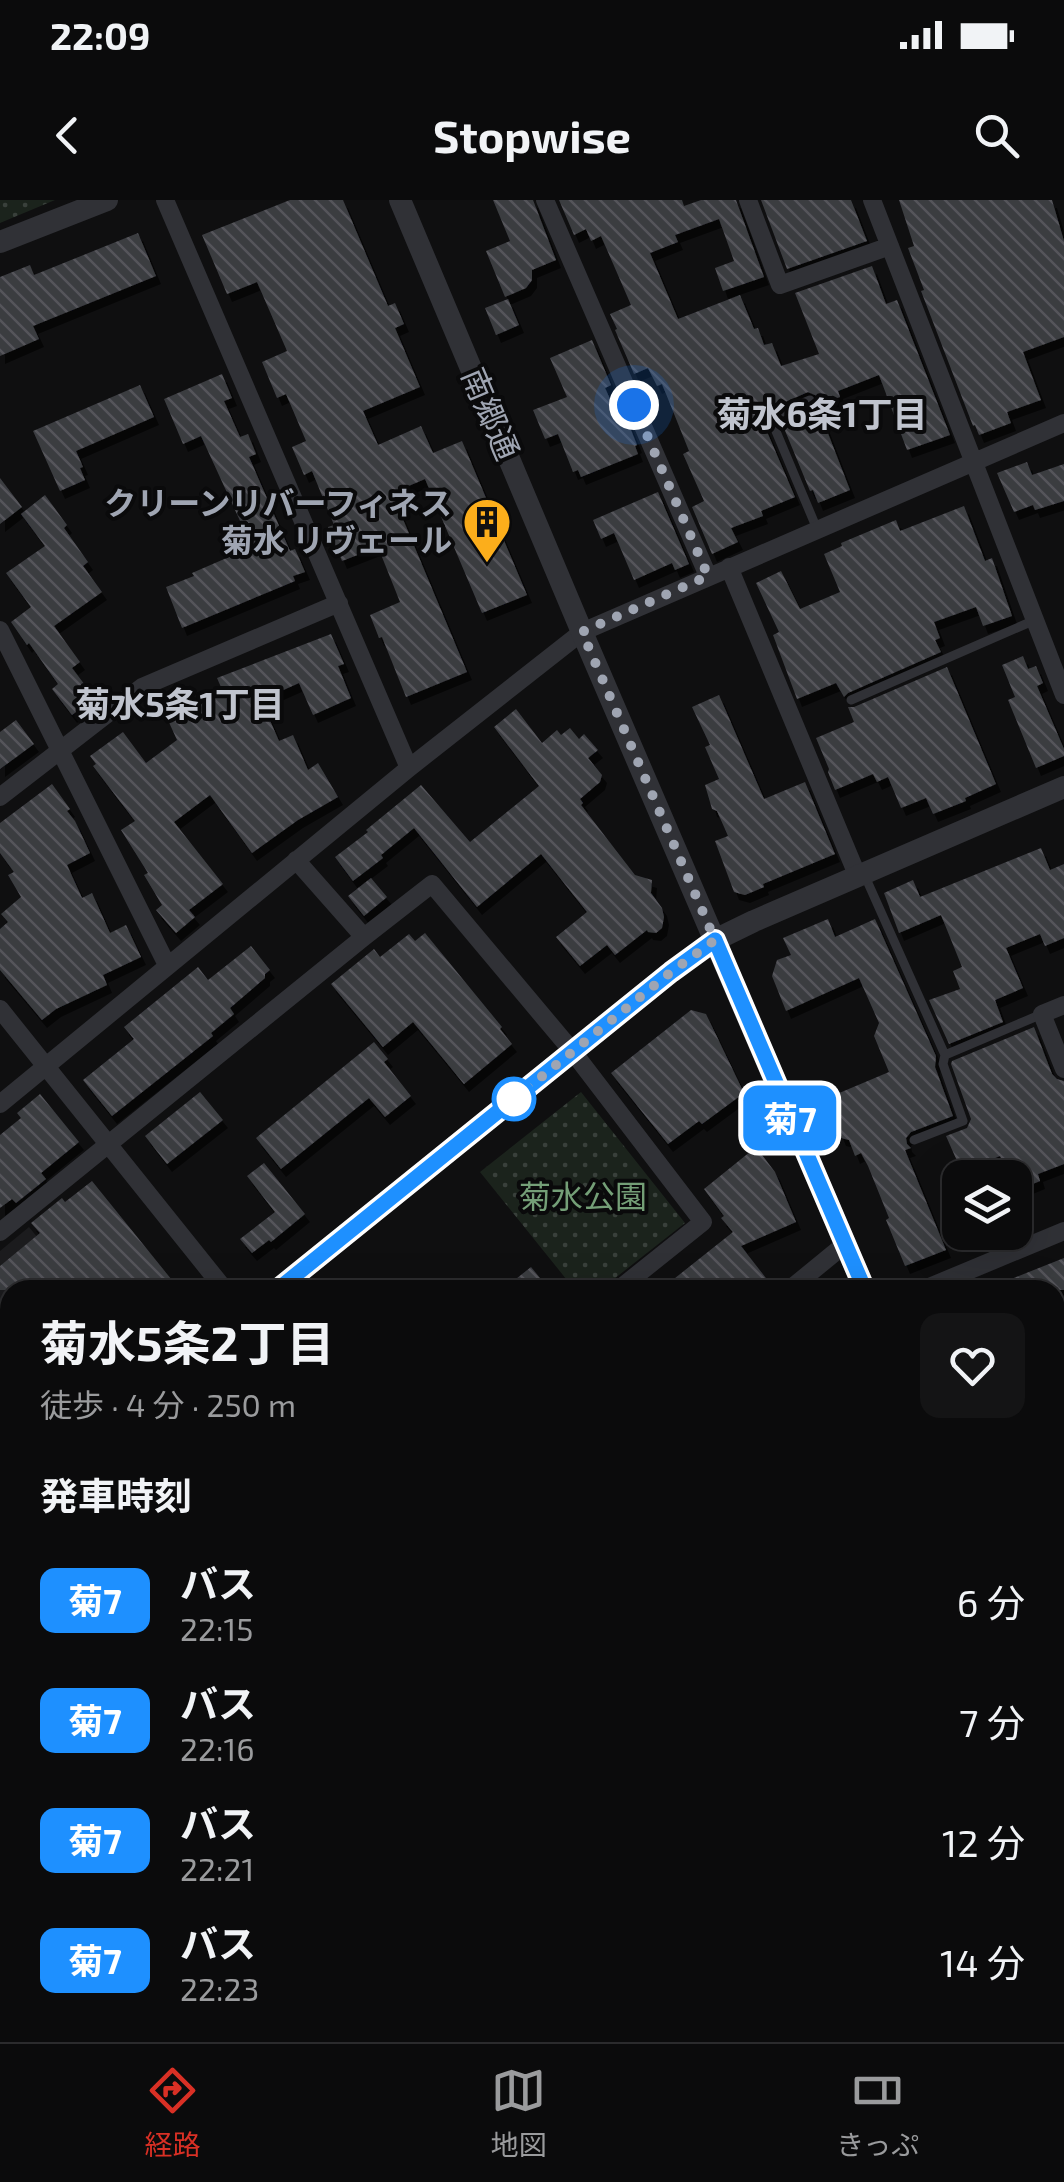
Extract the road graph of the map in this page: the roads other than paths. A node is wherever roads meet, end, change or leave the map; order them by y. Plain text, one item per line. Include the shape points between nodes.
1 (107, 200) edge
2 (165, 200) edge
3 (400, 200) edge
4 (546, 200) edge
5 (748, 200) edge
6 (872, 200) edge
7 (0, 242) edge
8 (890, 246) junction
9 (810, 400) dead end
10 (1064, 423) edge
11 (975, 462) junction
12 (817, 529) junction
13 (730, 566) junction
14 (708, 576) junction
15 (338, 604) junction
16 (1035, 620) junction
17 (0, 630) edge
18 (582, 632) junction
19 (1064, 695) edge
20 (852, 700) dead end
21 (60, 751) junction
22 (409, 768) junction
23 (1064, 787) edge
24 (0, 797) edge
25 (296, 860) junction
26 (861, 875) junction
27 (364, 937) junction
28 (715, 940) junction
29 (166, 965) junction
30 (1064, 1006) edge
31 (0, 1009) edge
32 (1042, 1014) junction
33 (573, 1052) junction
34 (945, 1055) junction
35 (46, 1067) junction
36 (1064, 1069) edge
37 (0, 1104) edge
38 (914, 1140) dead end
39 (109, 1144) junction
40 (1064, 1231) edge
41 (0, 1232) edge
42 (844, 1244) junction
43 (217, 1280) edge
44 (289, 1280) edge
45 (630, 1280) edge
46 (801, 1280) edge
47 (860, 1280) edge
48 (946, 1280) edge

1 - 7 street
2 - 15 street
3 - 18 street, 南郷通
4 - 14 street
5 - 8 street via 780,284
6 - 8 street
8 - 11 street
9 - 12 lane via 770,417
10 - 11 street
11 - 12 street
11 - 16 street
12 - 13 street
13 - 14 street
13 - 26 street
14 - 18 street
15 - 21 street via 142,688
15 - 22 street
16 - 19 street
16 - 20 lane
17 - 21 street
18 - 22 street
18 - 28 street, 南郷通
21 - 24 street
21 - 29 street
22 - 25 street
23 - 26 street
25 - 27 street
25 - 29 street
26 - 28 street
26 - 34 lane
27 - 33 street via 432,884
27 - 39 street
28 - 33 street
28 - 42 street, 南郷通
29 - 35 street
30 - 32 street
31 - 35 street
32 - 34 lane
32 - 36 street
33 - 44 street
33 - 45 street via 703,1222
34 - 38 lane via 963,1121
35 - 37 street
35 - 39 street
39 - 41 street
39 - 43 street
40 - 48 street
42 - 46 street
42 - 47 street, 南郷通

